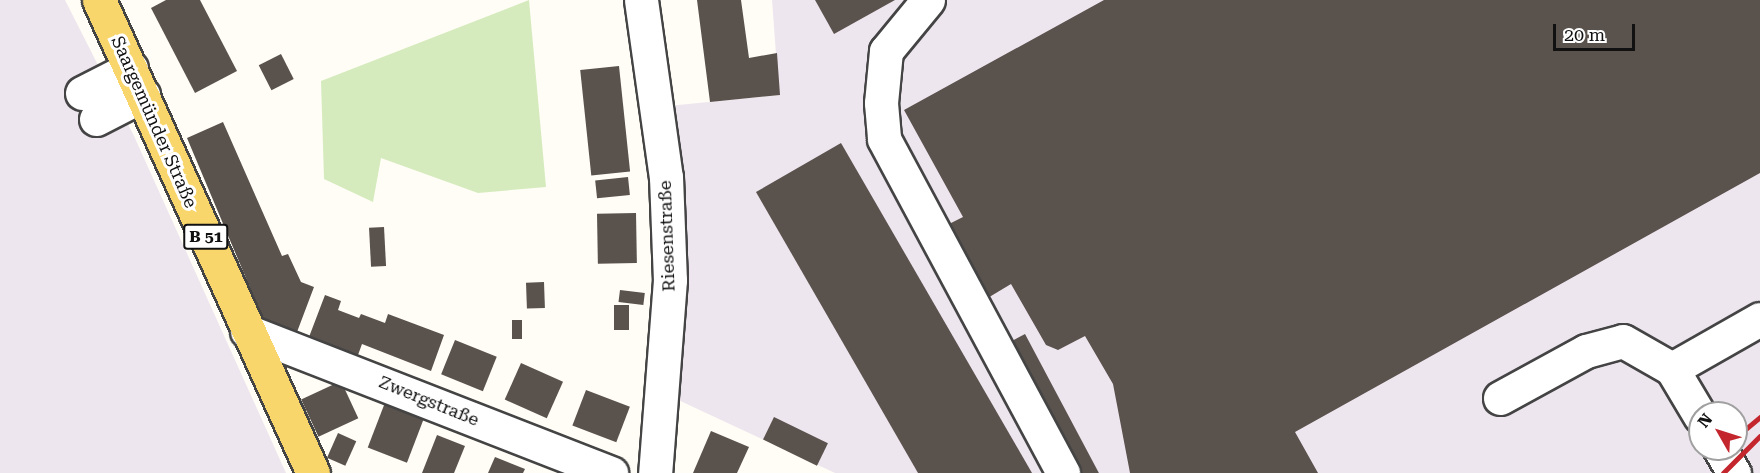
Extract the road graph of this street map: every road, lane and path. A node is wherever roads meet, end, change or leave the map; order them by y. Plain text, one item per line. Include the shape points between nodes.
1 (99, 0) edge
2 (641, 0) edge
3 (928, 0) edge
4 (137, 81) junction
5 (89, 106) dead end
6 (1760, 319) edge
7 (247, 331) junction
8 (1672, 369) junction
9 (1500, 398) dead end
10 (1691, 401) edge
11 (313, 473) edge
12 (611, 473) edge
13 (655, 473) edge
14 (1063, 473) edge

1 - 4 main road, Saargemünder Straße / B 51
2 - 13 street, Riesenstraße via 666,177 670,280
3 - 14 street via 886,51 884,139
4 - 5 street
4 - 7 main road, Saargemünder Straße / B 51
6 - 8 street
7 - 11 main road, Saargemünder Straße / B 51
7 - 12 street, Zwergstraße
8 - 9 street via 1623,341 1586,351
8 - 10 street

